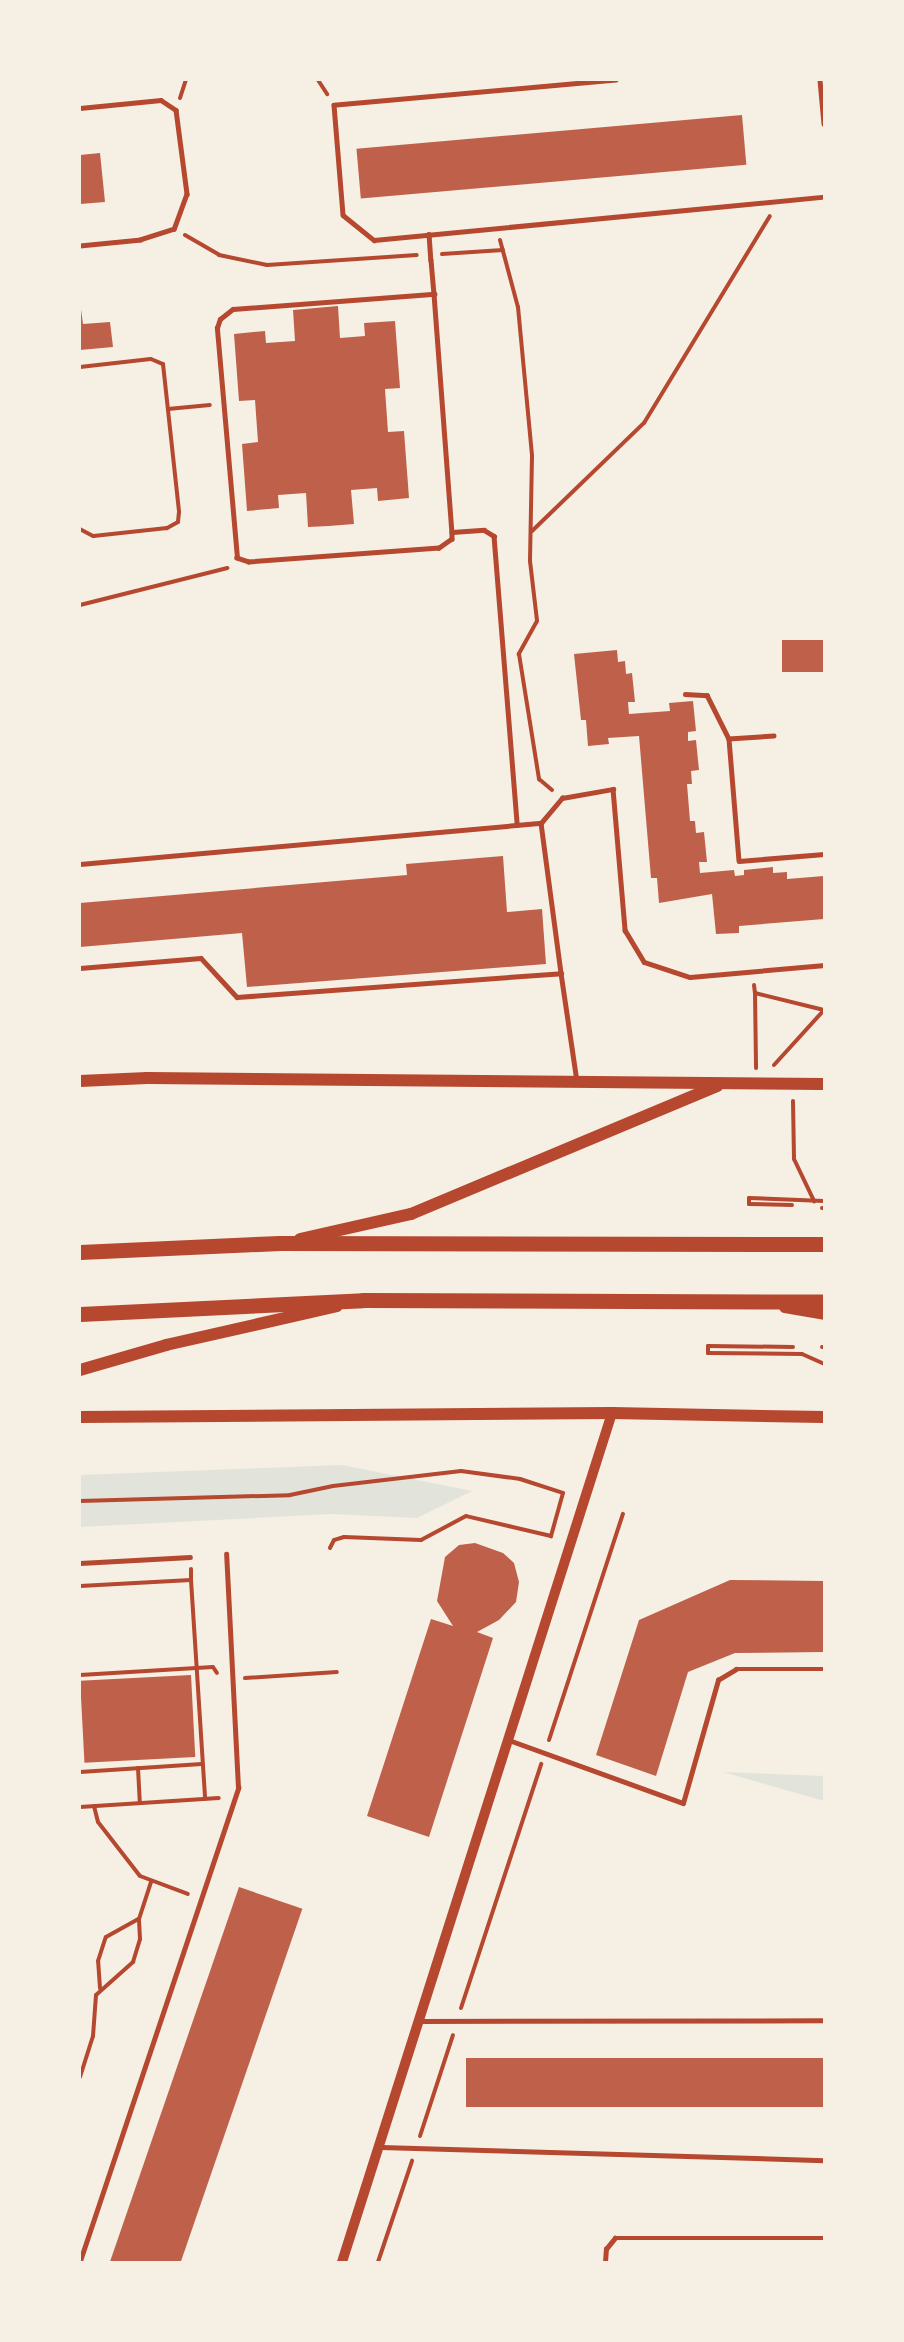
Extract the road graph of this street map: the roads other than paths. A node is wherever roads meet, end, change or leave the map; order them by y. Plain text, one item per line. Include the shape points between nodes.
1 (532, 80) edge
2 (616, 80) edge
3 (820, 80) edge
4 (533, 87) junction
5 (80, 108) edge
6 (825, 124) edge
7 (825, 197) edge
8 (429, 234) junction
9 (80, 246) edge
10 (434, 294) junction
11 (452, 532) junction
12 (685, 694) dead end
13 (774, 736) dead end
14 (729, 740) junction
15 (541, 823) junction
16 (517, 825) junction
17 (825, 854) edge
18 (80, 864) edge
19 (825, 965) edge
20 (80, 968) edge
21 (561, 973) junction
22 (80, 1081) edge
23 (577, 1084) junction
24 (723, 1084) junction
25 (825, 1084) edge
26 (280, 1243) junction
27 (825, 1244) edge
28 (80, 1252) edge
29 (363, 1300) junction
30 (760, 1302) junction
31 (825, 1302) edge
32 (80, 1314) edge
33 (825, 1314) edge
34 (80, 1370) edge
35 (612, 1413) junction
36 (825, 1417) edge
37 (80, 1418) edge
38 (226, 1554) dead end
39 (190, 1557) road end
40 (80, 1563) edge
41 (825, 1669) edge
42 (509, 1740) junction
43 (825, 2020) edge
44 (420, 2021) junction
45 (381, 2147) junction
46 (825, 2160) edge
47 (825, 2238) edge
48 (80, 2261) edge
49 (342, 2262) edge
50 (605, 2262) edge

1 - 4 lane
2 - 4 lane
3 - 6 lane
4 - 8 lane via 334,105 343,215 374,240
5 - 9 lane via 161,100 176,110 187,194 174,229 141,240
7 - 8 lane
8 - 10 lane
10 - 11 lane
10 - 11 lane via 225,313 217,328 222,403 237,558 249,562 440,548 448,545
11 - 16 lane via 484,530 494,536
12 - 14 lane via 707,694
13 - 14 lane
14 - 17 lane via 739,861
15 - 16 lane
15 - 19 lane via 562,798 613,789 625,930 644,962 690,977
15 - 21 lane
16 - 18 lane
20 - 21 lane via 201,958 237,997
21 - 23 lane
22 - 23 main road via 147,1078
23 - 24 main road
24 - 25 main road
24 - 26 main road via 411,1214
26 - 27 main road
26 - 28 main road
29 - 30 main road
29 - 32 main road
29 - 34 main road via 166,1345
30 - 31 main road
30 - 33 main road
35 - 36 main road
35 - 37 main road
35 - 42 street
38 - 48 lane via 240,1775
39 - 40 lane
41 - 42 lane via 736,1669 718,1680 683,1803
42 - 44 street
43 - 44 lane
44 - 45 street
45 - 46 lane
45 - 49 street
47 - 50 lane via 615,2238 606,2249

